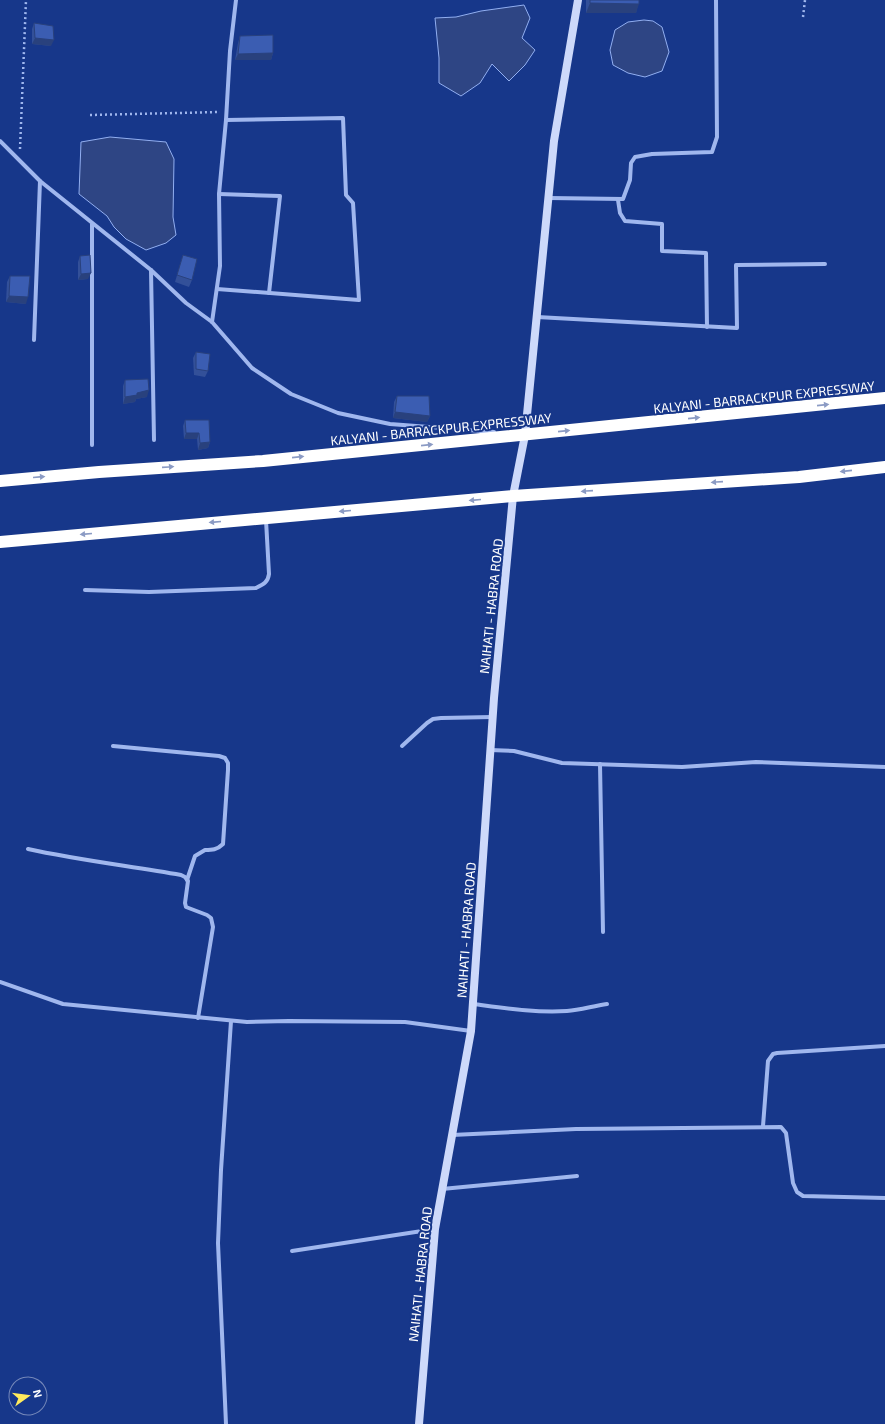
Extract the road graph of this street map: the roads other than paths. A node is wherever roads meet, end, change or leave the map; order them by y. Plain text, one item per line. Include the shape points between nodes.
1 (236, 0) edge
2 (578, 0) edge
3 (716, 0) edge
4 (226, 120) junction
5 (0, 141) edge
6 (40, 181) junction
7 (219, 194) junction
8 (549, 198) junction
9 (618, 200) junction
10 (92, 224) junction
11 (825, 264) dead end
12 (151, 270) junction
13 (217, 289) junction
14 (269, 293) junction
15 (537, 317) junction
16 (212, 322) junction
17 (707, 327) junction
18 (34, 340) dead end
19 (885, 398) edge
20 (525, 435) junction
21 (154, 440) dead end
22 (92, 444) dead end
23 (885, 467) edge
24 (0, 481) edge
25 (513, 496) junction
26 (265, 518) junction
27 (0, 542) edge
28 (85, 590) dead end
29 (492, 717) junction
30 (113, 746) dead end
31 (402, 746) dead end
32 (490, 750) junction
33 (600, 764) junction
34 (885, 767) edge
35 (28, 849) dead end
36 (187, 880) junction
37 (603, 932) dead end
38 (0, 982) edge
39 (473, 1004) junction
40 (607, 1004) dead end
41 (198, 1018) junction
42 (231, 1021) junction
43 (471, 1031) junction
44 (885, 1046) edge
45 (763, 1126) junction
46 (452, 1135) junction
47 (577, 1176) dead end
48 (442, 1189) junction
49 (885, 1198) edge
50 (435, 1228) junction
51 (292, 1251) dead end
52 (226, 1424) edge
53 (419, 1424) edge

1 - 4 street
2 - 8 main road, NAIHATI - HABRA ROAD via 554,141
3 - 9 street via 716,136 712,152 635,157 631,163 627,190 623,199
4 - 7 street
4 - 14 street via 343,118 346,195 353,203 359,300
5 - 6 street
6 - 10 street
6 - 18 street
7 - 13 street via 220,266
7 - 14 street via 280,196
8 - 9 street
8 - 15 main road, NAIHATI - HABRA ROAD
9 - 17 street via 620,213 625,221 662,224 662,251 706,253
10 - 12 street
10 - 22 street
11 - 17 street via 736,265 737,328
12 - 16 street via 186,303
12 - 21 street
13 - 14 street
13 - 16 street
15 - 17 street
15 - 20 main road, NAIHATI - HABRA ROAD
16 - 20 street via 252,368 291,394 338,412 390,424
20 -> 19 highway, KALYANI - BARRACKPUR EXPRESSWAY
24 -> 20 highway, KALYANI - BARRACKPUR EXPRESSWAY via 263,461
20 - 25 main road, NAIHATI - HABRA ROAD
23 -> 25 highway via 799,477
25 -> 26 highway
25 - 29 main road, NAIHATI - HABRA ROAD
26 -> 27 highway
26 - 28 street via 269,574 268,580 256,588 149,592
29 - 31 street via 433,720
29 - 32 main road, NAIHATI - HABRA ROAD
30 - 36 street via 226,758 228,770 223,844 220,848 204,850 195,856
32 - 33 street via 514,751 562,763
32 - 39 main road, NAIHATI - HABRA ROAD
33 - 34 street via 682,767 756,762
33 - 37 street
35 - 36 street via 181,875
36 - 41 street via 186,907 207,915 211,918 213,927
38 - 41 street via 63,1004
39 - 40 street via 538,1011 567,1011
39 - 43 main road, NAIHATI - HABRA ROAD
41 - 42 street
42 - 43 street via 405,1022
42 - 52 street via 218,1242
43 - 46 main road, NAIHATI - HABRA ROAD
44 - 45 street via 773,1054 768,1061
45 - 46 street via 576,1129
45 - 49 street via 784,1129 793,1183 797,1192 803,1196
46 - 48 main road, NAIHATI - HABRA ROAD
47 - 48 street
48 - 50 main road, NAIHATI - HABRA ROAD
50 - 51 street
50 - 53 main road, NAIHATI - HABRA ROAD

